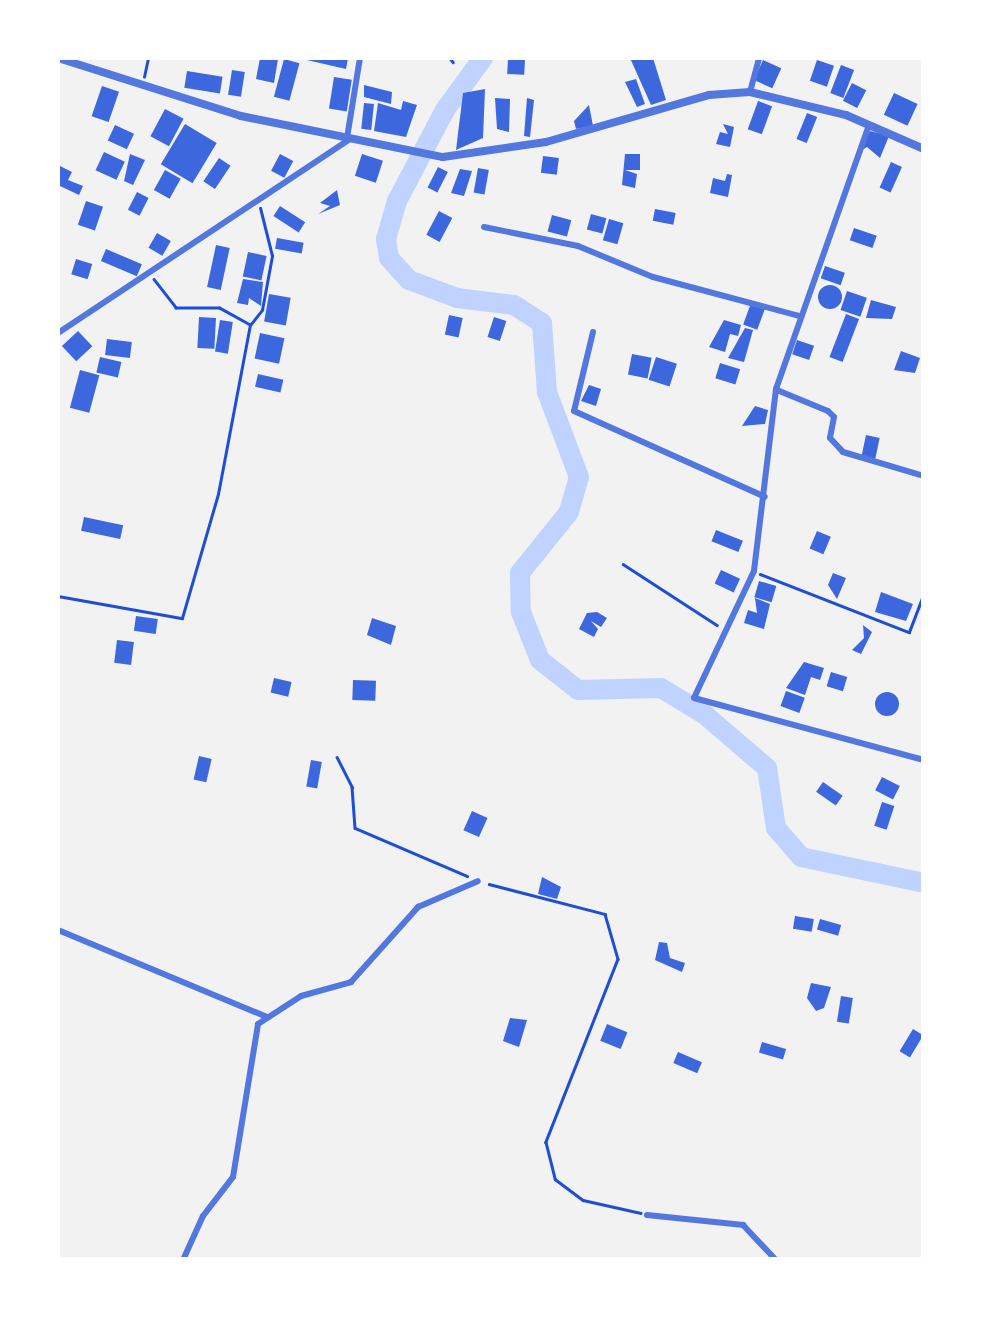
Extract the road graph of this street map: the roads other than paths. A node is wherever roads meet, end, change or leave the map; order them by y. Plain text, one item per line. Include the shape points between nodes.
1 (58, 58) edge
2 (360, 58) edge
3 (759, 58) edge
4 (750, 92) junction
5 (869, 125) junction
6 (348, 138) junction
7 (924, 149) edge
8 (484, 228) dead end
9 (800, 316) junction
10 (593, 332) dead end
11 (58, 333) edge
12 (776, 389) junction
13 (924, 476) edge
14 (764, 497) junction
15 (924, 760) edge
16 (478, 881) road end
17 (58, 930) edge
18 (267, 1016) junction
19 (647, 1215) road end
20 (183, 1260) edge
21 (776, 1260) edge

1 - 6 street via 142,88
2 - 6 street
3 - 4 street
4 - 5 street
4 - 6 street via 709,95 546,142 443,157
5 - 7 street
5 - 9 street
6 - 11 street
8 - 9 street via 578,246 653,277
9 - 12 street
10 - 14 street via 574,411
12 - 13 street via 834,416 830,438 843,452
12 - 14 street
14 - 15 street via 754,571 694,698
16 - 18 street via 418,907 351,982 310,992
17 - 18 street
18 - 20 street via 258,1024 233,1177 203,1216
19 - 21 street via 743,1224

